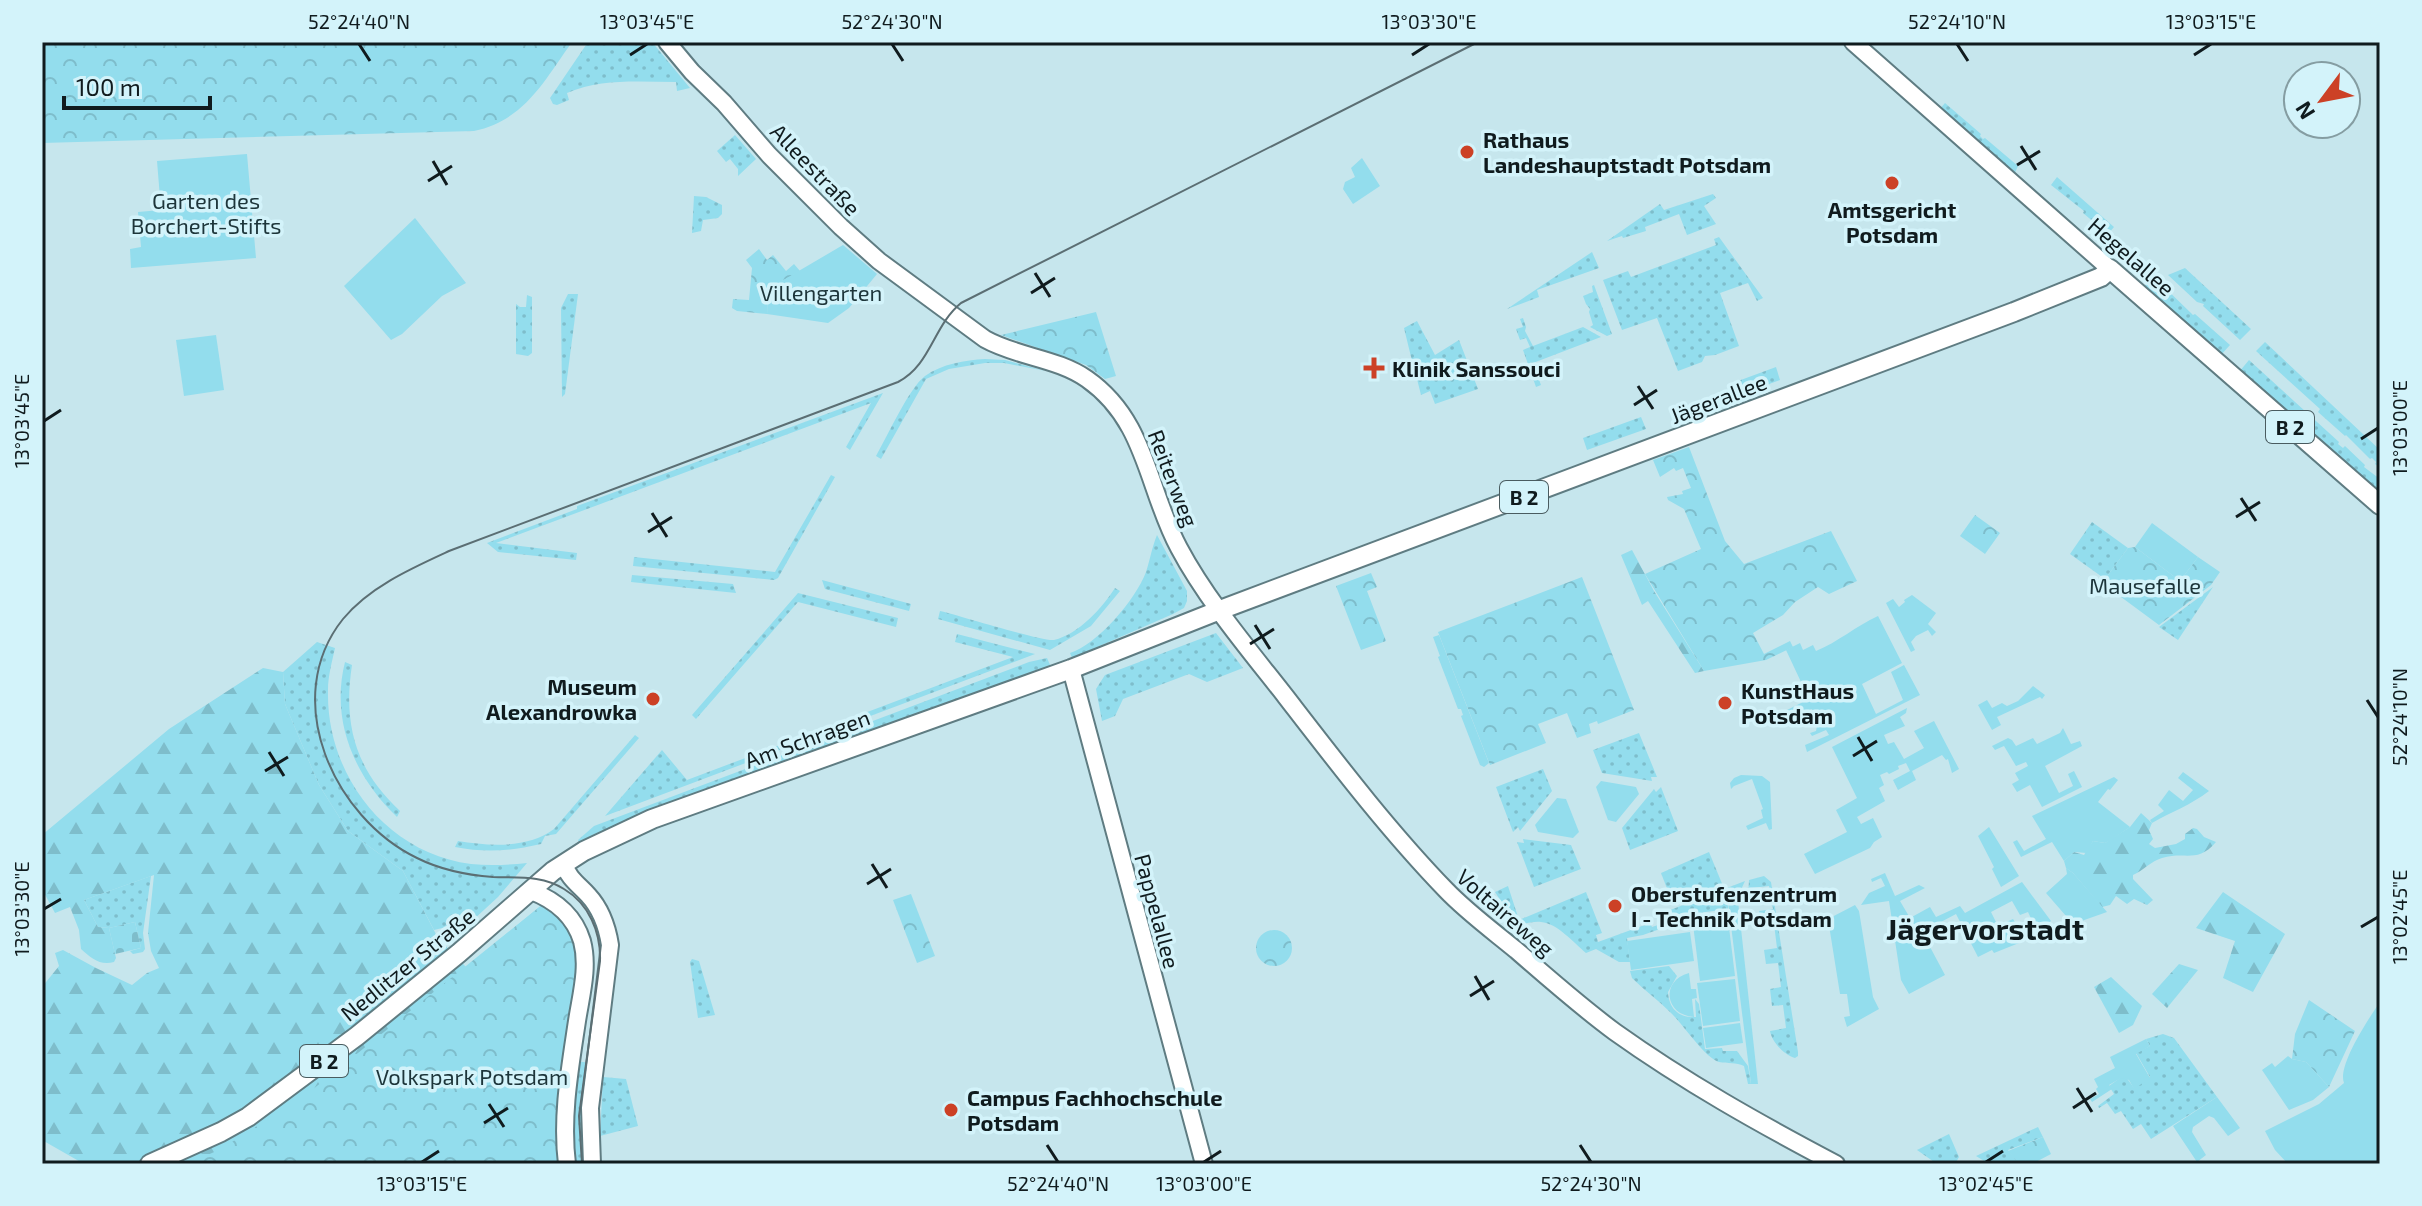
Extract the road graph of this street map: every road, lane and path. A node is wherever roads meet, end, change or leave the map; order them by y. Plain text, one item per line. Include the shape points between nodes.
1 (667, 42) edge
2 (1853, 42) edge
3 (2110, 269) junction
4 (947, 312) joint
5 (2380, 505) edge
6 (1220, 610) junction
7 (1071, 669) junction
8 (564, 864) junction
9 (531, 891) junction
10 (150, 1164) edge
11 (567, 1164) edge
12 (592, 1164) edge
13 (1204, 1164) edge
14 (1836, 1164) edge

1 - 4 street, Alleestraße via 820,207 879,261
2 - 3 street, Hegelallee
3 - 5 main road, Hegelallee / B 2
3 - 6 main road, Jägerallee / B 2 via 2003,317
4 - 6 street, Reiterweg via 1002,349 1065,367 1112,402 1140,448 1179,549
6 - 7 main road, Jägerallee / B 2
6 - 14 street, Voltaireweg via 1354,785 1447,892 1614,1031 1730,1106
7 - 8 main road, Am Schragen / B 2 via 652,819
7 - 13 street, Pappelallee
8 - 9 main road, Nedlitzer Straße / B 2
8 - 12 street via 598,908 610,945 590,1108
9 - 10 main road, Nedlitzer Straße / B 2 via 282,1093 221,1132
9 - 11 street via 563,910 584,952 569,1077

